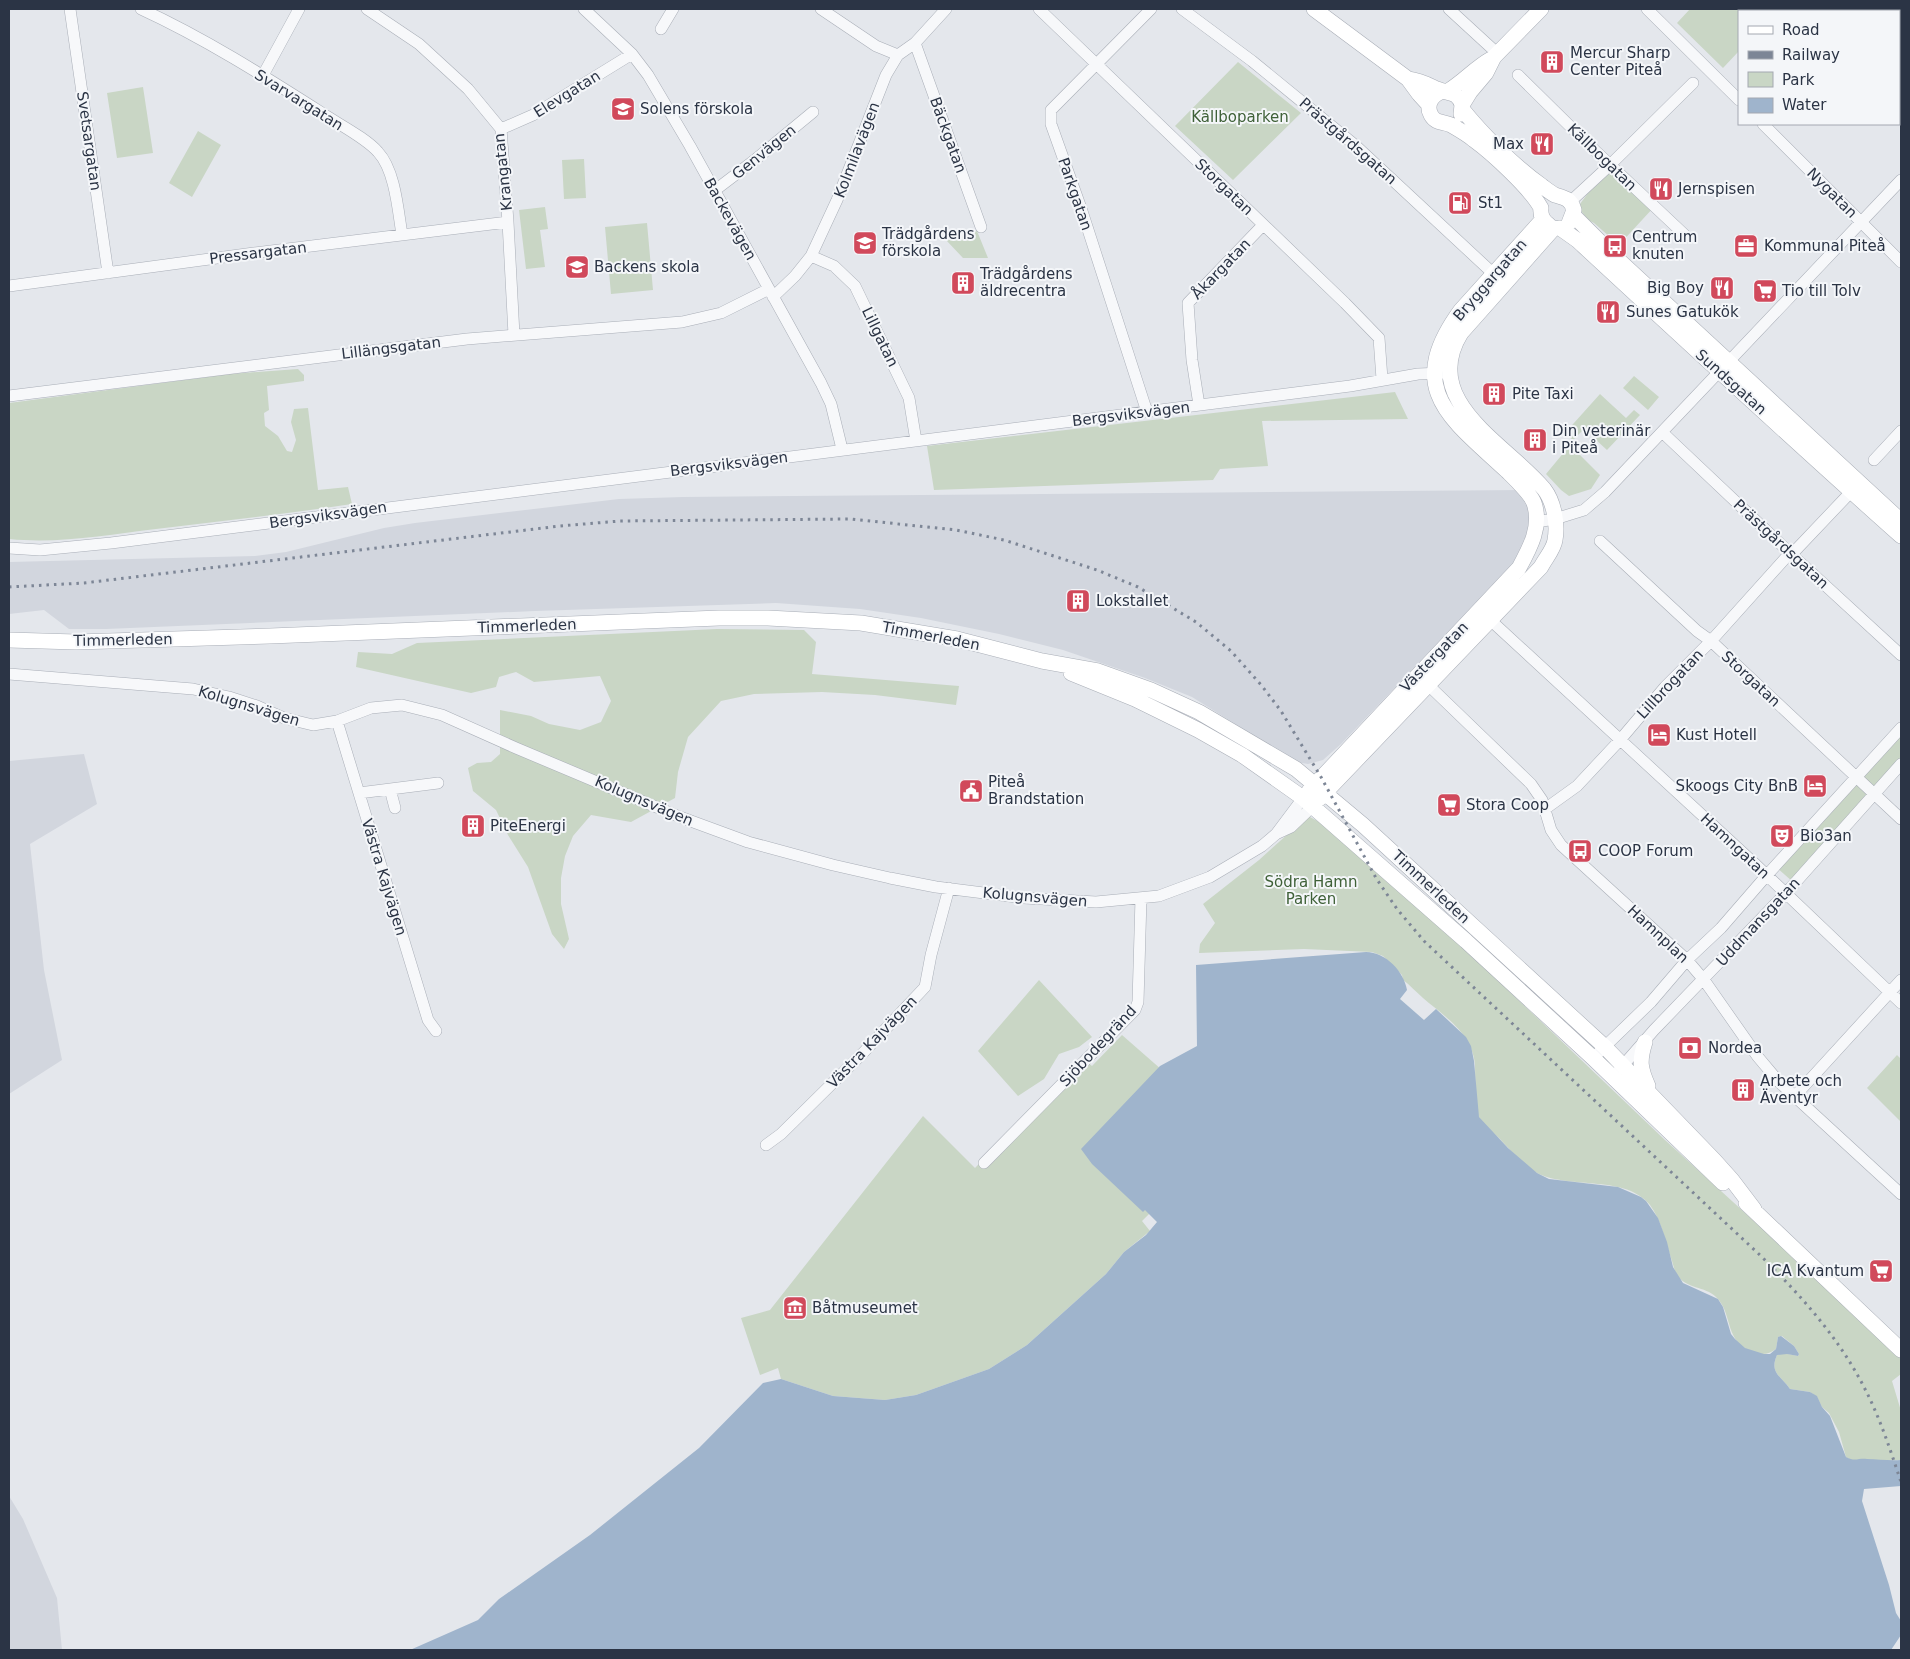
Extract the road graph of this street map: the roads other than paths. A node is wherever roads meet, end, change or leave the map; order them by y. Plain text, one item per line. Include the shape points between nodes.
1 (70, 9) edge
2 (141, 9) edge
3 (299, 9) edge
4 (367, 9) edge
5 (584, 9) edge
6 (673, 9) edge
7 (821, 9) edge
8 (946, 9) edge
9 (1038, 9) edge
10 (1151, 9) edge
11 (1182, 9) edge
12 (1314, 9) edge
13 (1449, 9) edge
14 (1540, 9) edge
15 (1647, 9) edge
16 (661, 29) dead end
17 (915, 43) junction
18 (632, 54) junction
19 (898, 55) junction
20 (1496, 56) junction
21 (1095, 64) junction
22 (1518, 74) dead end
23 (262, 77) junction
24 (1408, 79) junction
25 (1693, 82) dead end
26 (1445, 91) junction
27 (1738, 99) edge
28 (1430, 105) junction
29 (1462, 107) junction
30 (813, 112) dead end
31 (1448, 124) junction
32 (1764, 125) edge
33 (501, 129) junction
34 (1610, 165) junction
35 (1901, 180) edge
36 (714, 191) junction
37 (1556, 195) junction
38 (1572, 208) junction
39 (1550, 221) junction
40 (508, 222) junction
41 (1861, 222) junction
42 (1263, 225) junction
43 (981, 227) dead end
44 (402, 234) junction
45 (1687, 237) dead end
46 (811, 256) junction
47 (1901, 262) edge
48 (108, 273) junction
49 (1499, 279) junction
50 (9, 286) edge
51 (771, 293) junction
52 (514, 336) junction
53 (1725, 367) junction
54 (1434, 373) junction
55 (1450, 375) junction
56 (1382, 379) junction
57 (9, 396) edge
58 (1199, 405) junction
59 (1147, 412) junction
60 (1662, 432) junction
61 (1901, 432) edge
62 (916, 441) junction
63 (842, 449) junction
64 (1874, 460) dead end
65 (1848, 495) dead end
66 (1555, 519) junction
67 (1901, 521) edge
68 (1536, 522) junction
69 (1901, 536) edge
70 (1600, 541) dead end
71 (9, 548) edge
72 (1791, 554) junction
73 (1485, 614) junction
74 (9, 640) edge
75 (1711, 640) junction
76 (1901, 654) edge
77 (1042, 660) junction
78 (9, 674) edge
79 (1422, 679) junction
80 (337, 721) junction
81 (1901, 728) edge
82 (1620, 740) junction
83 (1901, 764) edge
84 (1857, 777) junction
85 (438, 783) dead end
86 (1320, 788) junction
87 (390, 789) junction
88 (359, 794) junction
89 (1874, 794) junction
90 (1308, 802) junction
91 (395, 808) dead end
92 (1545, 809) junction
93 (1901, 819) edge
94 (1767, 875) junction
95 (949, 888) junction
96 (1786, 893) junction
97 (1141, 898) junction
98 (1687, 960) junction
99 (1704, 980) junction
100 (1901, 980) edge
101 (1889, 992) junction
102 (1901, 1003) edge
103 (436, 1031) dead end
104 (1645, 1042) junction
105 (1605, 1047) junction
106 (1594, 1058) junction
107 (1623, 1065) junction
108 (1612, 1077) junction
109 (1795, 1096) junction
110 (1652, 1097) junction
111 (766, 1145) dead end
112 (984, 1164) dead end
113 (1901, 1194) edge
114 (1754, 1210) junction
115 (1901, 1350) edge

1 - 48 street, Svetsargatan
2 - 23 street, Svarvargatan
3 - 23 street
4 - 33 street, Krangatan via 419,44 468,89
5 - 18 street, Backevägen
6 - 16 street
7 - 19 street via 876,46
8 - 17 street, Kolmilavägen
9 - 21 street, Storgatan
10 - 21 street, Parkgatan
11 - 49 street, Prästgårdsgatan via 1356,146
12 - 24 main road, Sundsgatan
13 - 20 street
14 - 20 main road
15 - 27 street
17 - 19 street, Kolmilavägen
17 - 43 street, Bäckgatan
18 - 33 street, Elevgatan via 534,115
18 - 36 street, Backevägen via 648,75
19 - 46 street, Kolmilavägen via 886,75 838,200
20 - 26 main road
20 - 29 main road
21 - 42 street, Storgatan
21 - 59 street, Parkgatan via 1051,110 1050,124 1081,208
22 - 34 street, Källbogatan
23 - 44 street, Svarvargatan via 378,152 388,167
24 - 26 main road, Sundsgatan via 1426,82
24 - 28 main road, Sundsgatan
25 - 34 street
26 - 28 main road via 1435,94
26 - 29 main road, Sundsgatan via 1459,97
28 - 31 main road, Sundsgatan via 1430,113 1436,121
29 - 31 main road via 1456,120
29 - 37 main road, Sundsgatan via 1482,133
30 - 36 street, Genvägen
31 - 39 main road, Sundsgatan via 1491,155 1532,194
32 - 41 street, Nygatan
33 - 40 street, Krangatan
34 - 38 street
34 - 45 street, Källbogatan
35 - 41 street
36 - 51 street, Backevägen
37 - 38 main road, Sundsgatan via 1564,196
37 - 39 main road via 1548,198
38 - 39 main road via 1570,222
38 - 53 main road, Sundsgatan via 1612,254
39 - 49 main road, Bryggargatan
39 - 53 main road, Sundsgatan via 1577,240 1684,339
40 - 44 street, Pressargatan
40 - 52 street, Krangatan
41 - 47 street, Nygatan
41 - 53 street
42 - 56 street, Storgatan via 1379,338
42 - 58 street, Åkargatan via 1188,303
44 - 48 street, Pressargatan
46 - 51 street, Kolmilavägen
46 - 62 street, Lillgatan via 834,266 855,286 909,398
48 - 50 street, Pressargatan
49 - 54 main road, Bryggargatan via 1461,310 1452,322 1437,355
49 - 55 main road, Bryggargatan via 1457,340
51 - 52 street, Lillängsgatan via 721,313 682,322
51 - 63 street, Backevägen via 831,404
52 - 57 street, Lillängsgatan via 467,339
53 - 60 street
53 - 67 main road, Sundsgatan
53 - 69 main road, Sundsgatan
54 - 55 street, Bergsviksvägen
54 - 56 street, Bergsviksvägen
54 - 68 main road via 1438,397 1445,410 1456,425 1516,479 1534,502
55 - 66 main road via 1456,396 1468,415 1545,490
56 - 58 street, Bergsviksvägen
58 - 59 street, Bergsviksvägen
59 - 62 street, Bergsviksvägen
60 - 66 street via 1584,510
60 - 72 street, Prästgårdsgatan
61 - 64 street
62 - 63 street, Bergsviksvägen
63 - 71 street, Bergsviksvägen via 111,543 40,550
65 - 72 street, Lillbrogatan
66 - 68 street
66 - 73 main road, Västergatan via 1555,542 1540,567
68 - 73 main road, Västergatan via 1533,543
70 - 75 street, Storgatan via 1696,631
72 - 75 street, Lillbrogatan
72 - 76 street, Prästgårdsgatan
73 - 79 main road, Västergatan
73 - 82 street, Hamngatan
74 - 77 main road, Timmerleden via 96,641 768,618 861,623 957,639
75 - 82 street, Lillbrogatan
75 - 84 street, Storgatan
77 - 86 main road, Timmerleden via 1098,671 1199,712 1273,754
77 - 90 main road, Timmerleden via 1198,730 1242,755
78 - 80 street, Kolugnsvägen via 193,689 229,697 312,725
79 - 86 main road, Västergatan
79 - 92 street, Hamnplan via 1531,784
80 - 88 street, Västra Kajvägen
80 - 95 street, Kolugnsvägen via 372,708 402,705 442,715 680,817 748,842 873,875
81 - 84 street, Uddmansgatan
82 - 92 street, Lillbrogatan via 1577,786
82 - 94 street, Hamngatan
83 - 89 street, Uddmansgatan
84 - 89 street, Storgatan
84 - 94 street, Uddmansgatan
85 - 87 street
86 - 90 main road, Västergatan
86 - 105 main road, Timmerleden
87 - 88 street
87 - 91 street
88 - 103 street, Västra Kajvägen via 428,1020
89 - 93 street, Storgatan
89 - 96 street, Uddmansgatan
90 - 97 street, Kolugnsvägen via 1262,846 1210,877 1159,896
90 - 106 main road, Timmerleden
92 - 98 street, Hamnplan via 1551,830 1561,845
94 - 96 street, Hamngatan
94 - 98 street, Uddmansgatan
95 - 97 street, Kolugnsvägen via 1024,898 1096,902
95 - 111 street, Västra Kajvägen via 925,987 862,1054
96 - 99 street, Uddmansgatan
96 - 101 street, Hamngatan
97 - 112 street, Sjöbodegränd via 1138,1002 1135,1010
98 - 99 street, Hamnplan
98 - 105 street, Uddmansgatan via 1651,1002
99 - 104 street, Uddmansgatan
99 - 109 street, Hamnplan via 1758,1057
100 - 101 street
101 - 102 street, Hamngatan
101 - 109 street
104 - 107 street, Uddmansgatan
104 - 110 main road via 1641,1071
105 - 106 street, Uddmansgatan
105 - 107 main road, Timmerleden
106 - 108 main road, Timmerleden
107 - 108 street, Uddmansgatan
107 - 110 main road, Timmerleden
108 - 114 main road, Timmerleden
109 - 113 street, Hamnplan
110 - 114 main road, Timmerleden via 1726,1173
114 - 115 main road, Timmerleden

